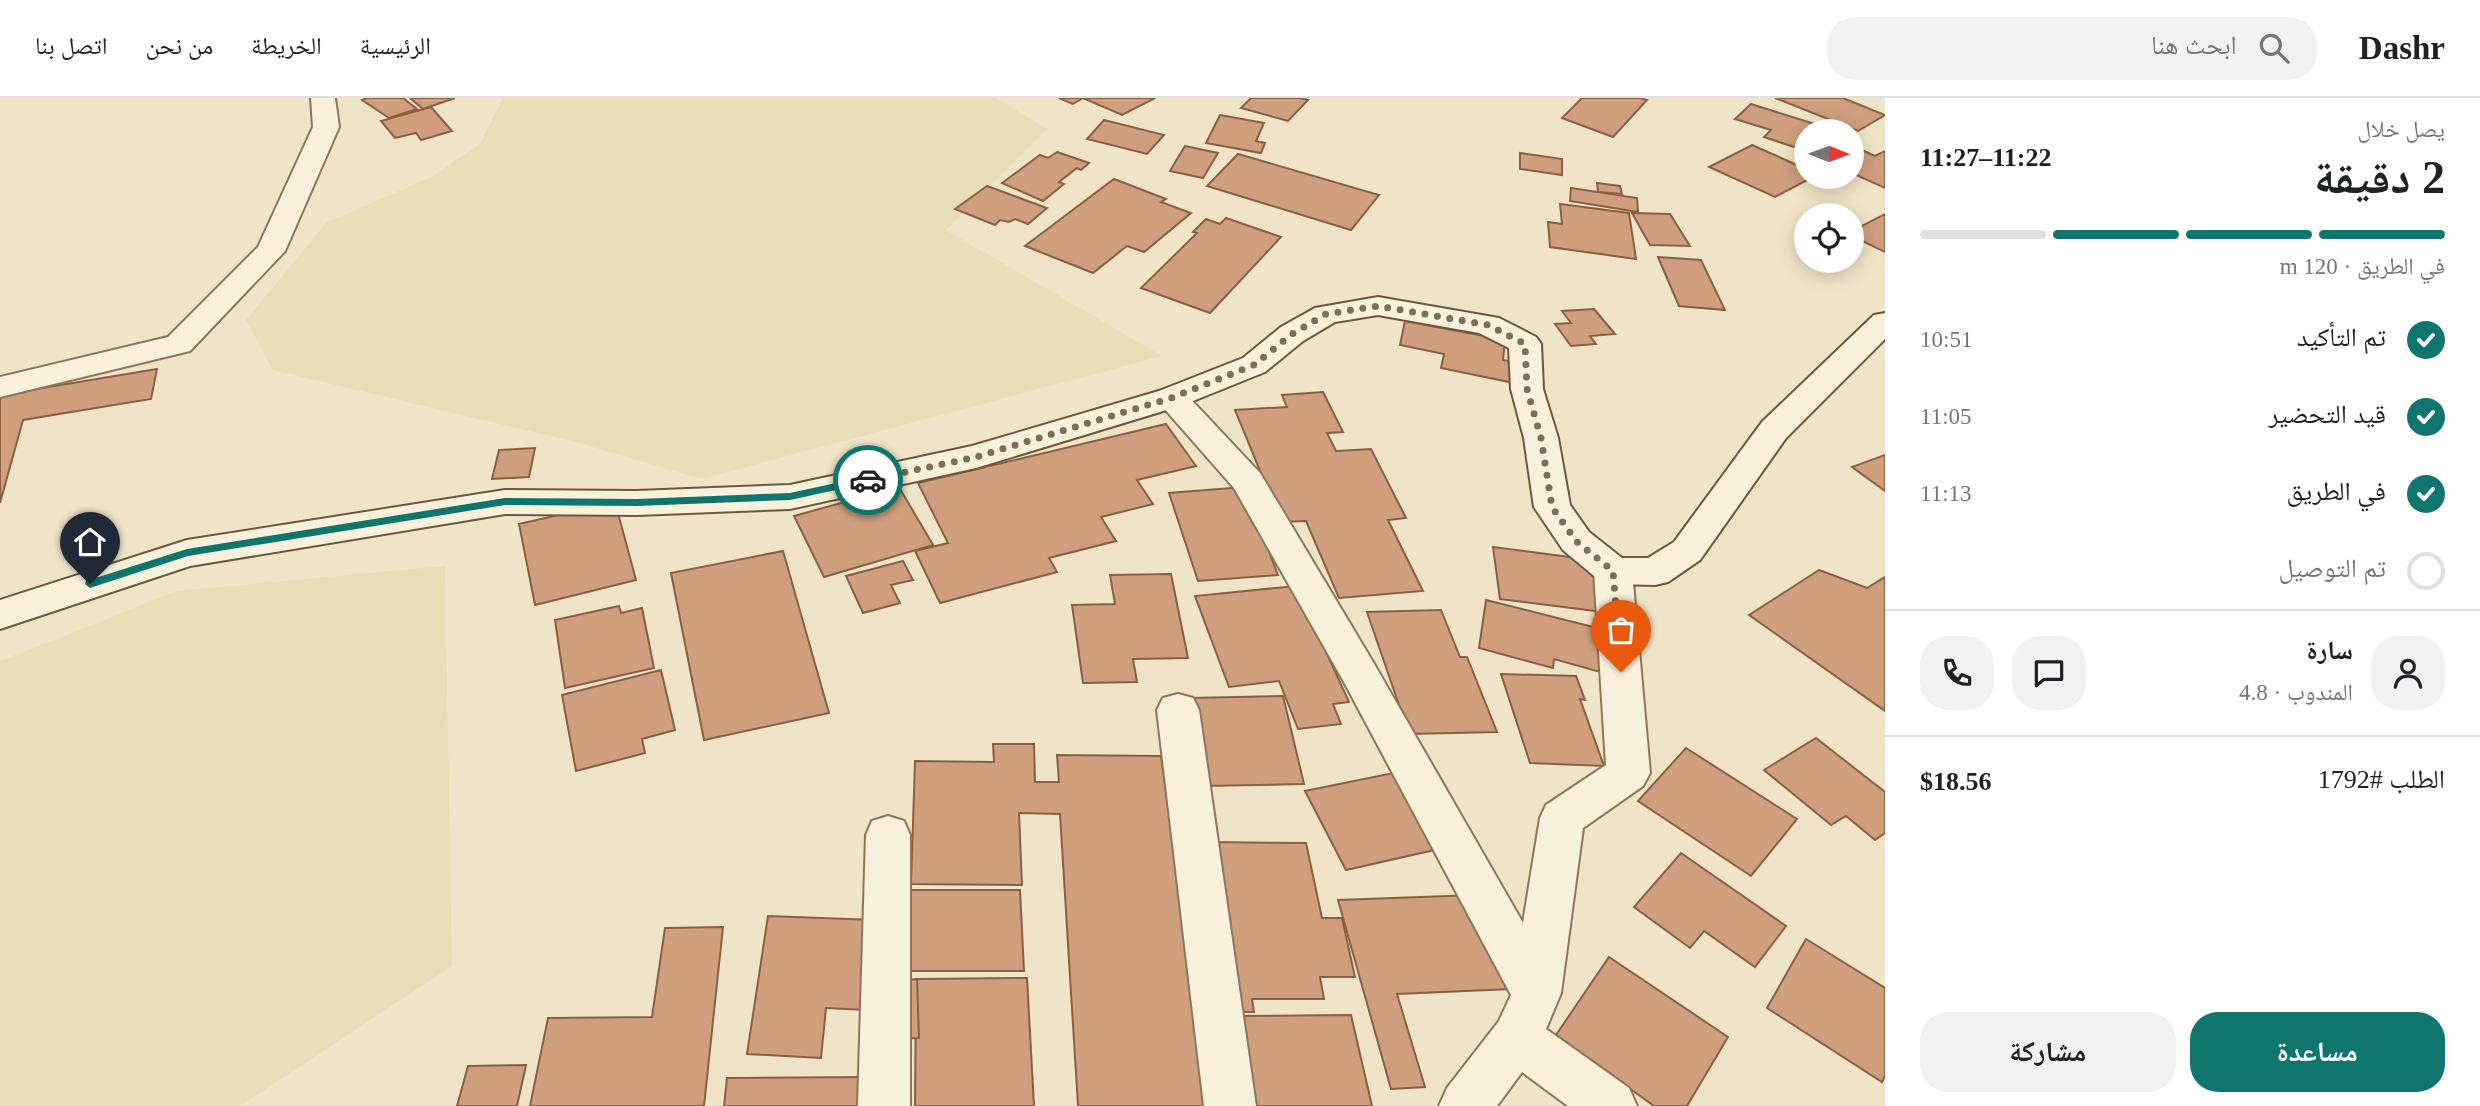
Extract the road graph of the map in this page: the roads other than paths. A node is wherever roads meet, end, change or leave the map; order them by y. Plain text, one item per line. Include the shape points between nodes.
1 (323, 98) edge
2 (1885, 322) edge
3 (0, 387) edge
4 (1171, 398) junction
5 (1613, 571) junction
6 (0, 615) edge
7 (1178, 710) dead end
8 (888, 835) dead end
9 (1536, 993) junction
10 (1517, 1038) junction
11 (884, 1106) edge
12 (1230, 1106) edge
13 (1465, 1106) edge
14 (1611, 1106) edge

1 - 3 street via 326,127 271,251 179,344
2 - 5 street via 1774,430 1687,551 1655,572
4 - 5 street via 1254,365 1326,314 1378,306 1488,325 1525,344 1527,389 1541,438 1552,507 1576,541
4 - 6 street via 976,457 790,497 505,502 187,552
4 - 9 street via 1248,481
5 - 9 street via 1629,773 1562,818
7 - 12 street
8 - 11 street
9 - 10 street
10 - 13 street
10 - 14 street

